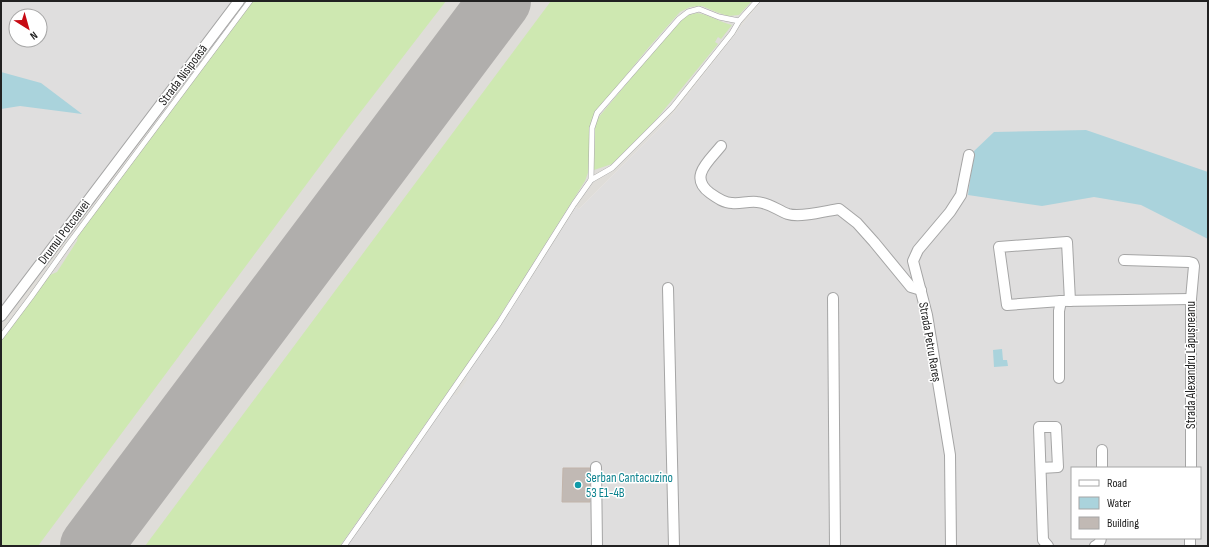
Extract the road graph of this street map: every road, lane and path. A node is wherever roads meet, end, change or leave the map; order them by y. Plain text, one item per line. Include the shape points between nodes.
1 (239, 1) edge
2 (250, 1) edge
3 (757, 1) edge
4 (739, 21) junction
5 (721, 146) dead end
6 (127, 148) joint
7 (969, 155) dead end
8 (591, 180) junction
9 (1124, 260) dead end
10 (668, 288) dead end
11 (921, 290) junction
12 (832, 298) dead end
13 (1191, 299) junction
14 (1066, 301) junction
15 (1, 316) edge
16 (1, 336) edge
17 (1059, 378) dead end
18 (1102, 450) dead end
19 (596, 467) dead end
20 (1102, 467) edge
21 (1190, 467) edge
22 (1041, 468) dead end
23 (344, 546) edge
24 (597, 546) edge
25 (674, 546) edge
26 (836, 546) edge
27 (951, 546) edge
28 (1048, 546) edge

1 - 6 street, Strada Nisipoasă
2 - 16 lane
3 - 4 lane
4 - 8 lane via 672,108 612,168
4 - 8 lane via 699,9 688,12 679,19 597,113 592,128
5 - 11 street via 702,168 700,176 706,190 718,199 732,203 746,201 770,204 788,214 797,215 839,209 857,223 912,287
6 - 15 street, Drumul Potcoavei
7 - 11 street, Strada Petru Rareș via 962,195 918,250 913,261
8 - 23 lane via 494,330
9 - 13 street, Strada Alexandru Lăpușneanu via 1193,263
10 - 25 street
11 - 27 street, Strada Petru Rareș via 950,455
12 - 26 street
13 - 14 street
13 - 21 street, Strada Alexandru Lăpușneanu
14 - 14 street via 1067,242 999,247 1007,305
14 - 17 street via 1059,311
18 - 20 street
19 - 24 street
22 - 28 street via 1043,540

